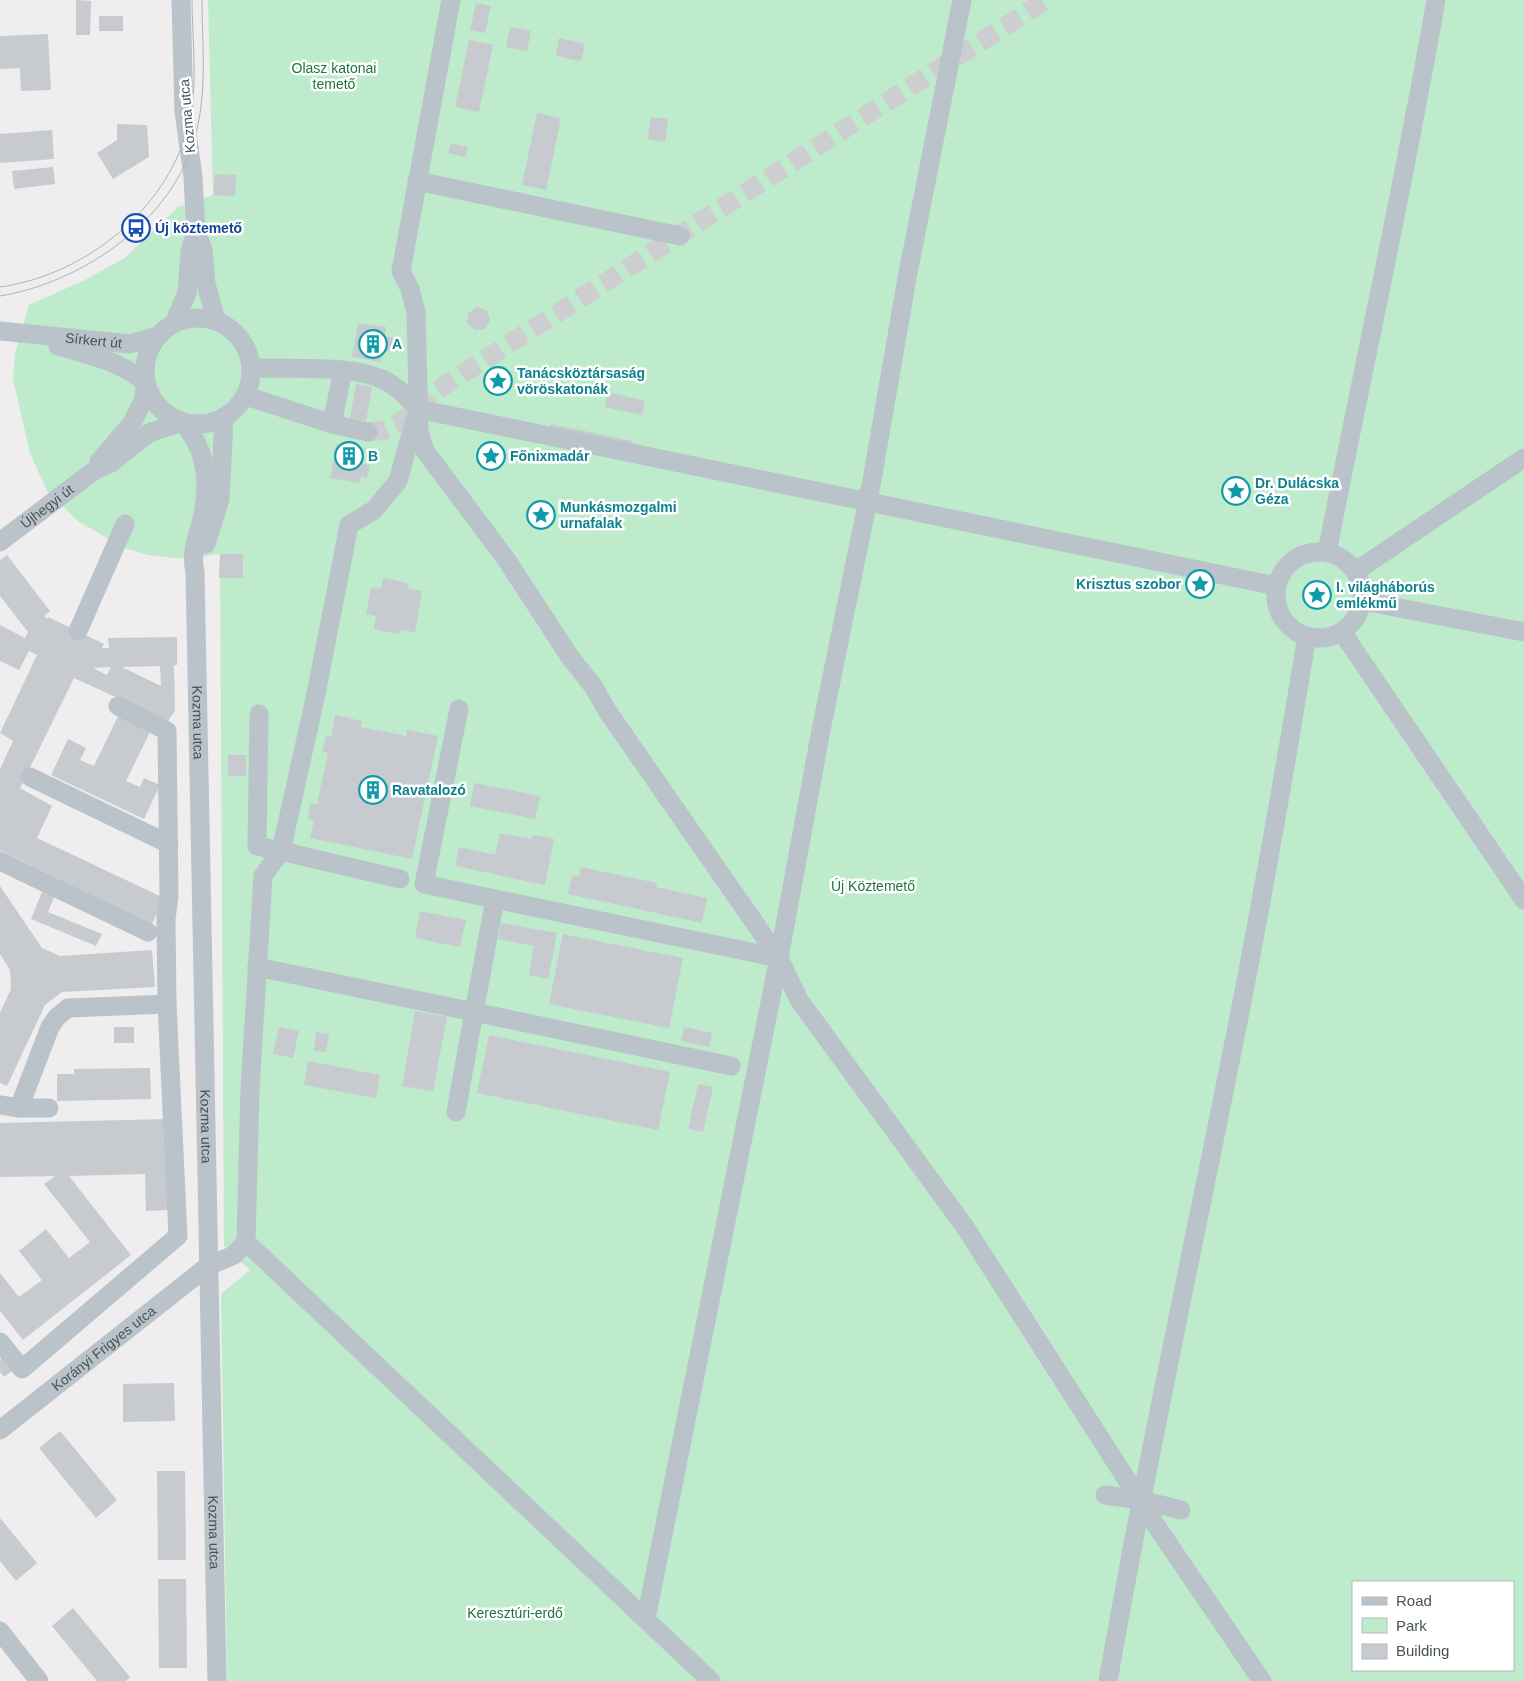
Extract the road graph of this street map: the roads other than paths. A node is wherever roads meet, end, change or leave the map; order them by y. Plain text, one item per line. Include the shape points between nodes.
1 (181, 0) edge
2 (451, 0) edge
3 (962, 0) edge
4 (1436, 0) edge
5 (417, 182) junction
6 (196, 232) junction
7 (680, 236) dead end
8 (216, 320) junction
9 (174, 323) junction
10 (0, 331) edge
11 (29, 336) junction
12 (157, 336) junction
13 (252, 368) junction
14 (342, 370) junction
15 (146, 383) junction
16 (246, 396) junction
17 (418, 409) junction
18 (224, 417) junction
19 (182, 422) junction
20 (332, 424) junction
21 (368, 432) tunnel mouth
22 (1524, 458) edge
23 (95, 470) junction
24 (868, 501) junction
25 (125, 524) dead end
26 (0, 542) edge
27 (1328, 552) junction
28 (1356, 571) junction
29 (195, 572) junction
30 (1276, 586) junction
31 (1363, 601) junction
32 (78, 632) dead end
33 (1342, 632) junction
34 (1524, 632) edge
35 (1307, 636) junction
36 (118, 706) dead end
37 (459, 709) dead end
38 (259, 714) dead end
39 (30, 777) dead end
40 (169, 844) junction
41 (281, 850) junction
42 (0, 861) edge
43 (400, 879) dead end
44 (495, 899) junction
45 (1524, 900) edge
46 (148, 932) dead end
47 (779, 958) junction
48 (257, 967) junction
49 (167, 1004) junction
50 (474, 1012) junction
51 (731, 1066) dead end
52 (0, 1104) edge
53 (18, 1108) junction
54 (49, 1108) dead end
55 (456, 1112) dead end
56 (246, 1242) junction
57 (208, 1266) junction
58 (0, 1342) edge
59 (0, 1430) edge
60 (1105, 1496) dead end
61 (1141, 1500) junction
62 (1181, 1510) dead end
63 (646, 1619) junction
64 (0, 1631) edge
65 (39, 1681) edge
66 (217, 1681) edge
67 (711, 1681) edge
68 (1108, 1681) edge
69 (1262, 1681) edge

1 - 6 street, Kozma utca via 184,111
2 - 5 street
3 - 24 street via 907,278
4 - 27 street via 1410,148
5 - 7 street
5 - 17 street via 401,271 416,312
6 - 8 street, Kozma utca via 203,250 209,300
6 - 9 street, Kozma utca via 190,252 187,293
8 - 9 street, Kozma utca via 201,316
8 - 13 street via 244,343
9 - 12 street, Kozma utca
10 - 11 street, Sírkert út
11 - 12 street, Sírkert út via 43,334 130,344
11 - 15 street, Sírkert út via 40,342 114,362
12 - 15 street, Kozma utca via 146,356
13 - 14 street
13 - 16 street
14 - 17 street via 378,377 402,392
14 - 20 street
15 - 19 street, Kozma utca via 162,412
15 - 23 street, Újhegyi út via 132,423 102,457
16 - 18 street, Kozma utca
16 - 20 street
17 - 24 street
17 - 41 street via 398,481 374,510 349,525
17 - 47 street via 419,432 425,451 506,559
18 - 19 street, Kozma utca via 210,423
18 - 29 street, Kozma utca via 218,512
19 - 23 street, Újhegyi út via 149,433 111,463
19 - 29 street, Kozma utca via 201,449 206,473 205,506 192,560
20 - 21 street
22 - 28 street
23 - 26 street, Újhegyi út
24 - 30 street
24 - 47 street via 820,730
25 - 32 street
27 - 28 street via 1344,558
27 - 30 street via 1310,552 1296,558 1283,570
28 - 31 street
29 - 57 street, Kozma utca
30 - 35 street via 1276,604 1283,618 1292,629
31 - 33 street via 1356,619
31 - 34 street
33 - 35 street via 1324,638
33 - 45 street
35 - 61 street via 1233,1050
36 - 40 street via 167,731
37 - 44 street via 424,884
38 - 41 street via 257,846
39 - 40 street
40 - 49 street
41 - 43 street
41 - 48 street via 263,876
42 - 46 street
44 - 47 street
44 - 50 street
47 - 61 street via 799,1000 966,1227
47 - 63 street
48 - 50 street
48 - 56 street
49 - 53 street via 68,1008 56,1017 50,1028
49 - 58 street via 178,1236 22,1369
50 - 51 street
50 - 55 street
52 - 53 street
53 - 54 street
56 - 57 street, Korányi Frigyes utca via 234,1255
56 - 63 street
57 - 59 street, Korányi Frigyes utca
57 - 66 street, Kozma utca
60 - 61 street
61 - 62 street
61 - 68 street
61 - 69 street
63 - 67 street
64 - 65 street

